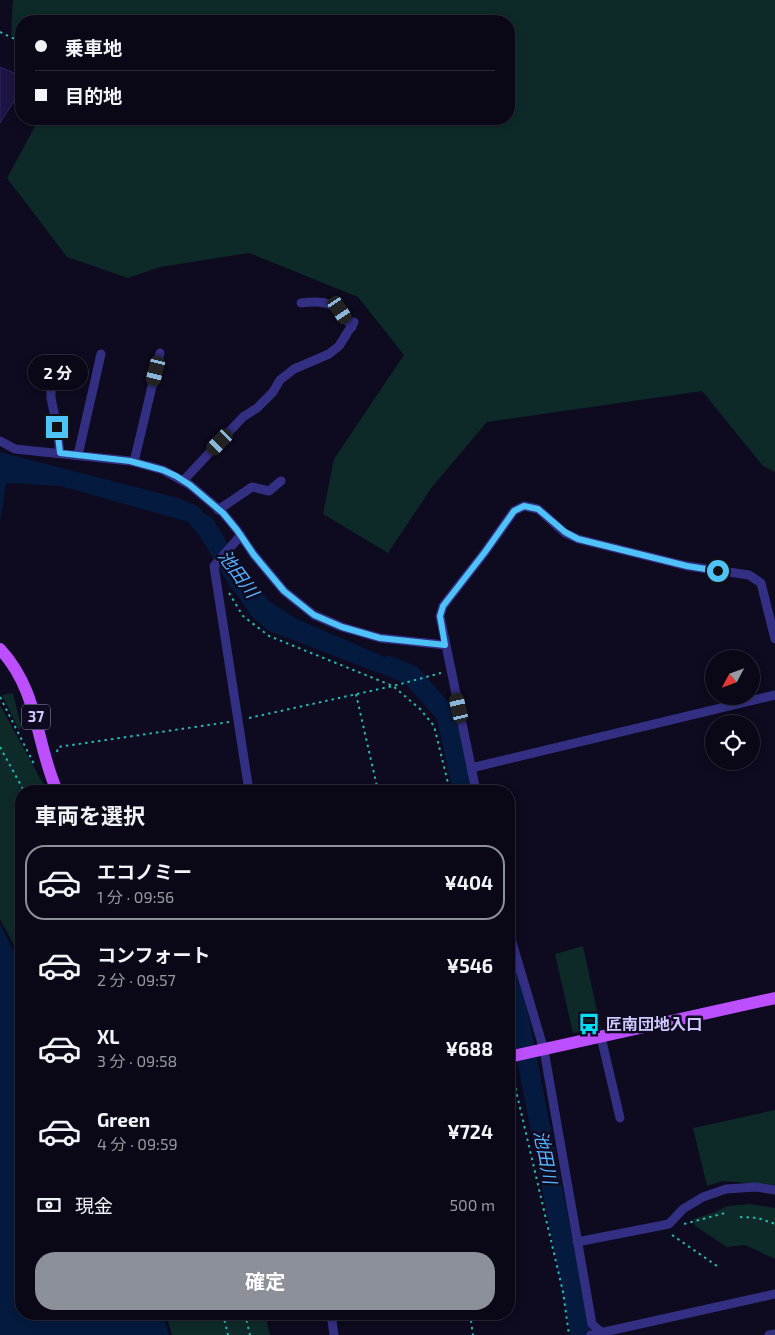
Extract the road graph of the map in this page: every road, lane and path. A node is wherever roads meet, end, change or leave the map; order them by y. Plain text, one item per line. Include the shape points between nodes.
1 (0, 32) edge
2 (15, 39) edge
3 (301, 303) dead end
4 (160, 353) dead end
5 (101, 354) dead end
6 (51, 370) dead end
7 (0, 441) edge
8 (60, 453) junction
9 (78, 455) junction
10 (134, 462) junction
11 (183, 481) junction
12 (281, 481) dead end
13 (218, 510) junction
14 (241, 536) junction
15 (215, 569) junction
16 (775, 639) edge
17 (445, 645) junction
18 (0, 649) edge
19 (441, 673) dead end
20 (394, 686) junction
21 (356, 694) junction
22 (775, 695) edge
23 (0, 697) edge
24 (238, 720) junction
25 (0, 747) edge
26 (56, 755) dead end
27 (35, 766) dead end
28 (470, 768) junction
29 (21, 785) edge
30 (55, 785) edge
31 (248, 785) edge
32 (377, 785) edge
33 (449, 785) edge
34 (474, 785) edge
35 (515, 956) edge
36 (775, 998) edge
37 (601, 1037) junction
38 (539, 1051) junction
39 (515, 1058) edge
40 (515, 1082) edge
41 (620, 1118) dead end
42 (775, 1190) edge
43 (725, 1213) dead end
44 (740, 1217) dead end
45 (667, 1224) junction
46 (775, 1224) edge
47 (577, 1242) junction
48 (718, 1266) dead end
49 (775, 1294) edge
50 (224, 1320) edge
51 (246, 1320) edge
52 (332, 1320) edge
53 (471, 1320) edge
54 (599, 1334) edge
55 (775, 1334) edge
56 (228, 1335) edge
57 (250, 1335) edge
58 (334, 1335) edge
59 (473, 1335) edge
60 (569, 1335) edge
61 (769, 1335) edge

1 - 2 path
3 - 11 street via 326,302 340,310 353,325 339,346 329,354 294,368 280,380 273,392 243,417
4 - 10 street
5 - 9 street
6 - 8 street via 51,398
7 - 8 street via 15,449
8 - 9 street
9 - 10 street
10 - 11 street via 163,470
11 - 13 street
12 - 13 street via 269,491 252,487
13 - 14 street
14 - 15 street
14 - 17 street via 284,591 314,615 380,638
15 - 20 path via 243,616 269,636
15 - 24 street
16 - 17 street via 761,583 749,575 687,566 578,539 538,509 524,506 514,511 443,606 440,616
17 - 28 street
18 - 30 main road, 37 via 18,671 30,698
19 - 20 path
20 - 21 path
20 - 33 path via 434,726
21 - 24 path
21 - 32 path
22 - 28 street
23 - 27 path
24 - 26 path via 58,747
24 - 31 street
25 - 29 path
28 - 34 street
35 - 38 street
36 - 37 main road
37 - 38 main road
37 - 41 street
38 - 39 main road
38 - 47 street
40 - 60 path via 563,1292
42 - 45 street via 726,1190 703,1197
43 - 45 path via 675,1226
44 - 46 path via 758,1218
45 - 47 street
45 - 48 path via 668,1232
47 - 54 street via 592,1324
49 - 54 street
50 - 56 path
51 - 57 path
52 - 58 street
53 - 59 path
55 - 61 street

